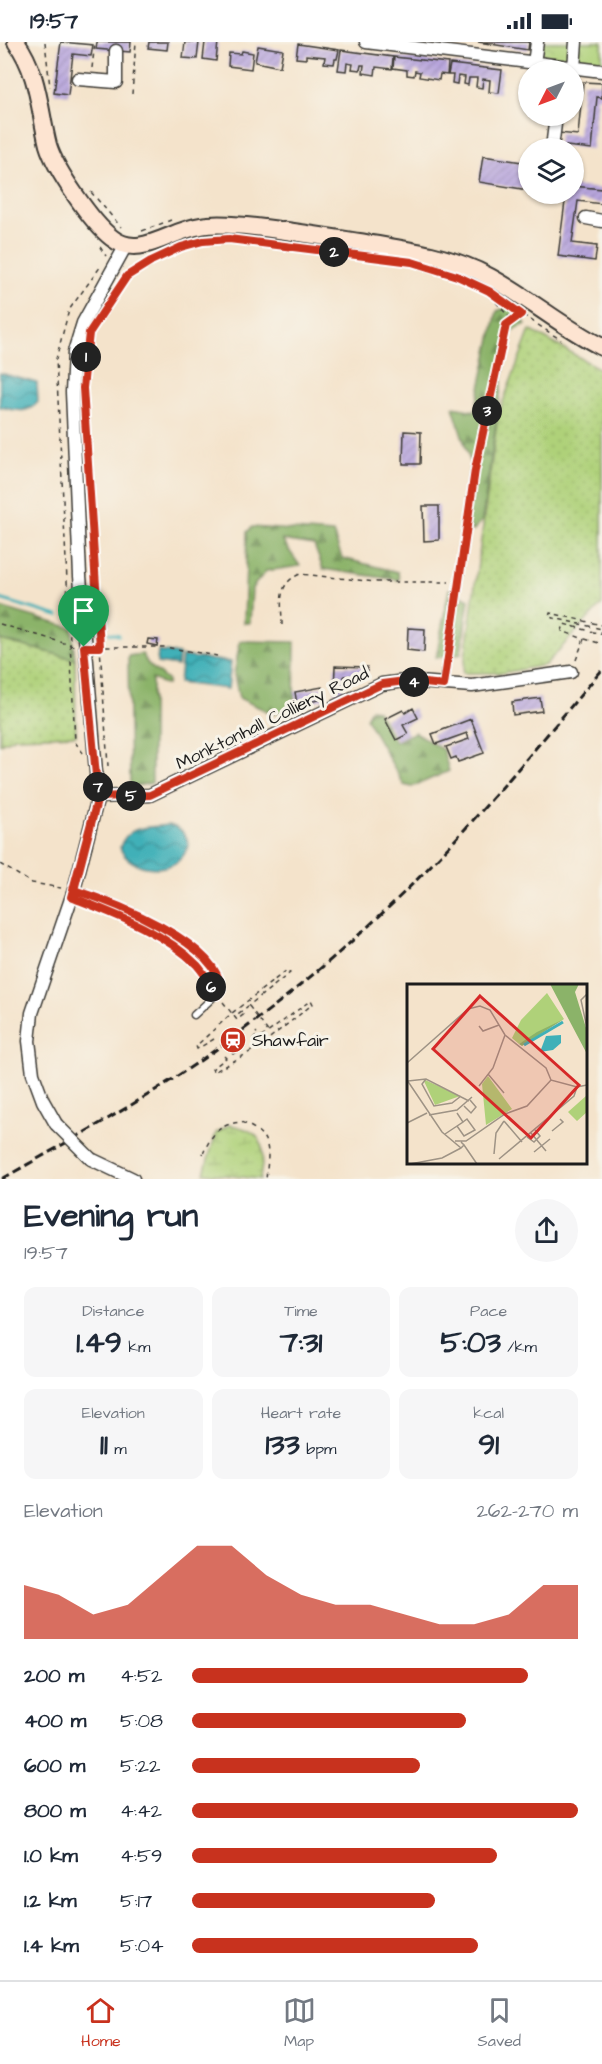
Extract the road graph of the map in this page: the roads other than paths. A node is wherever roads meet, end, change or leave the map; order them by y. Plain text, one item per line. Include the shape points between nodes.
1 (17, 42) edge
2 (366, 42) edge
3 (537, 42) edge
4 (576, 42) edge
5 (428, 46) edge
6 (116, 51) dead end
7 (518, 60) edge
8 (534, 60) edge
9 (575, 60) edge
10 (584, 69) edge
11 (602, 71) edge
12 (78, 79) dead end
13 (586, 218) dead end
14 (602, 221) edge
15 (125, 247) junction
16 (602, 347) edge
17 (475, 470) road end
18 (571, 672) road end
19 (444, 685) junction
20 (98, 797) junction
21 (74, 890) junction
22 (194, 1014) dead end
23 (133, 1179) edge

1 - 15 main road via 32,69 49,147 57,166 110,237
2 - 5 street
3 - 8 street
4 - 9 street
5 - 7 street
6 - 12 street via 116,82
10 - 11 street
13 - 14 street
15 - 16 main road via 143,247 173,232 201,225 231,225 429,254 490,276
15 - 20 street via 83,323 75,352 72,392 84,647
17 - 19 lane
18 - 19 street, Monktonhall Colliery Road via 507,683
19 - 20 street, Monktonhall Colliery Road via 405,681 382,684 150,795
20 - 21 street
21 - 22 lane via 150,921 185,943 216,972 221,990
21 - 23 street, bridge via 32,1013 29,1041 33,1074 56,1124 91,1160

